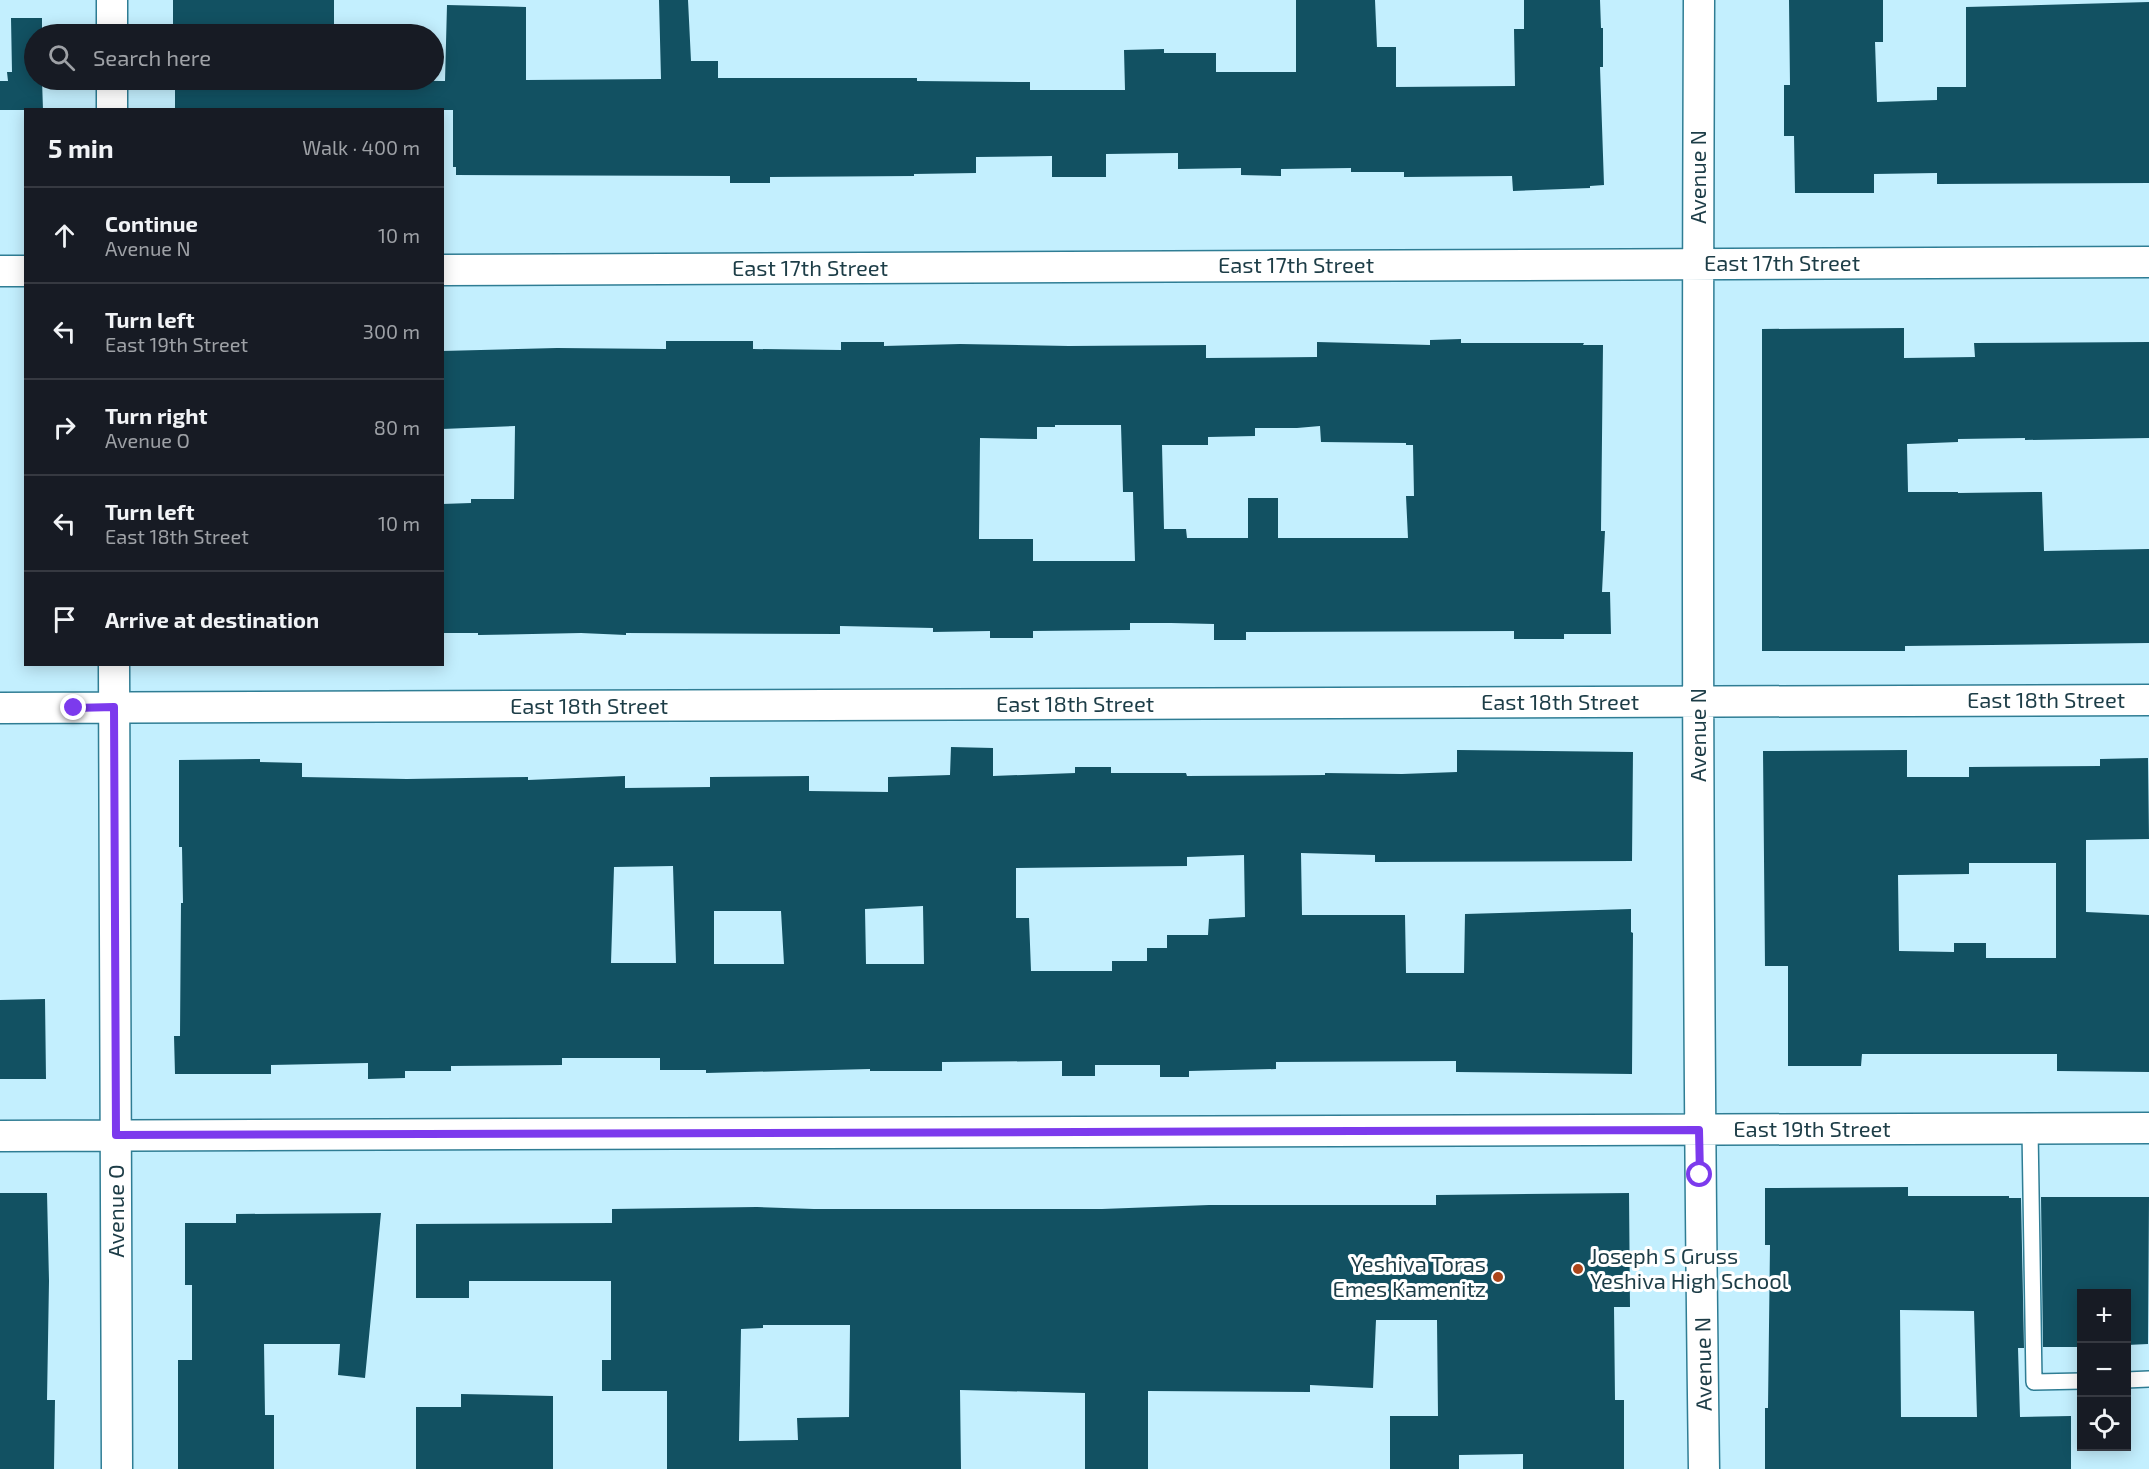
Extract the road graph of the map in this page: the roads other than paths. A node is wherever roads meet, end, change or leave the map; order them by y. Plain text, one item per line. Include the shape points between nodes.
1 (112, 0) edge
2 (1699, 0) edge
3 (112, 24) edge
4 (112, 90) edge
5 (112, 108) edge
6 (2149, 262) edge
7 (1698, 263) junction
8 (444, 270) edge
9 (0, 271) edge
10 (24, 271) edge
11 (114, 666) edge
12 (2149, 700) edge
13 (1698, 701) junction
14 (114, 707) junction
15 (0, 708) edge
16 (2149, 1128) edge
17 (2030, 1129) junction
18 (1699, 1130) junction
19 (116, 1135) junction
20 (0, 1136) edge
21 (2149, 1379) edge
22 (2131, 1380) edge
23 (2077, 1381) edge
24 (117, 1469) edge
25 (1704, 1469) edge

1 - 3 street
2 - 7 street, Avenue N
4 - 5 street
6 - 7 street, East 17th Street
7 - 8 street, East 17th Street
7 - 13 street, Avenue N
9 - 10 street
11 - 14 street, Avenue O
12 - 13 street, East 18th Street
13 - 14 street, East 18th Street
13 - 18 street, Avenue N
14 - 15 street, East 18th Street
14 - 19 street, Avenue O
16 - 17 street, East 19th Street
17 - 18 street, East 19th Street
17 - 23 lane via 2034,1382
18 - 19 street, East 19th Street
18 - 25 street, Avenue N
19 - 20 street, East 19th Street
19 - 24 street, Avenue O
21 - 22 lane

